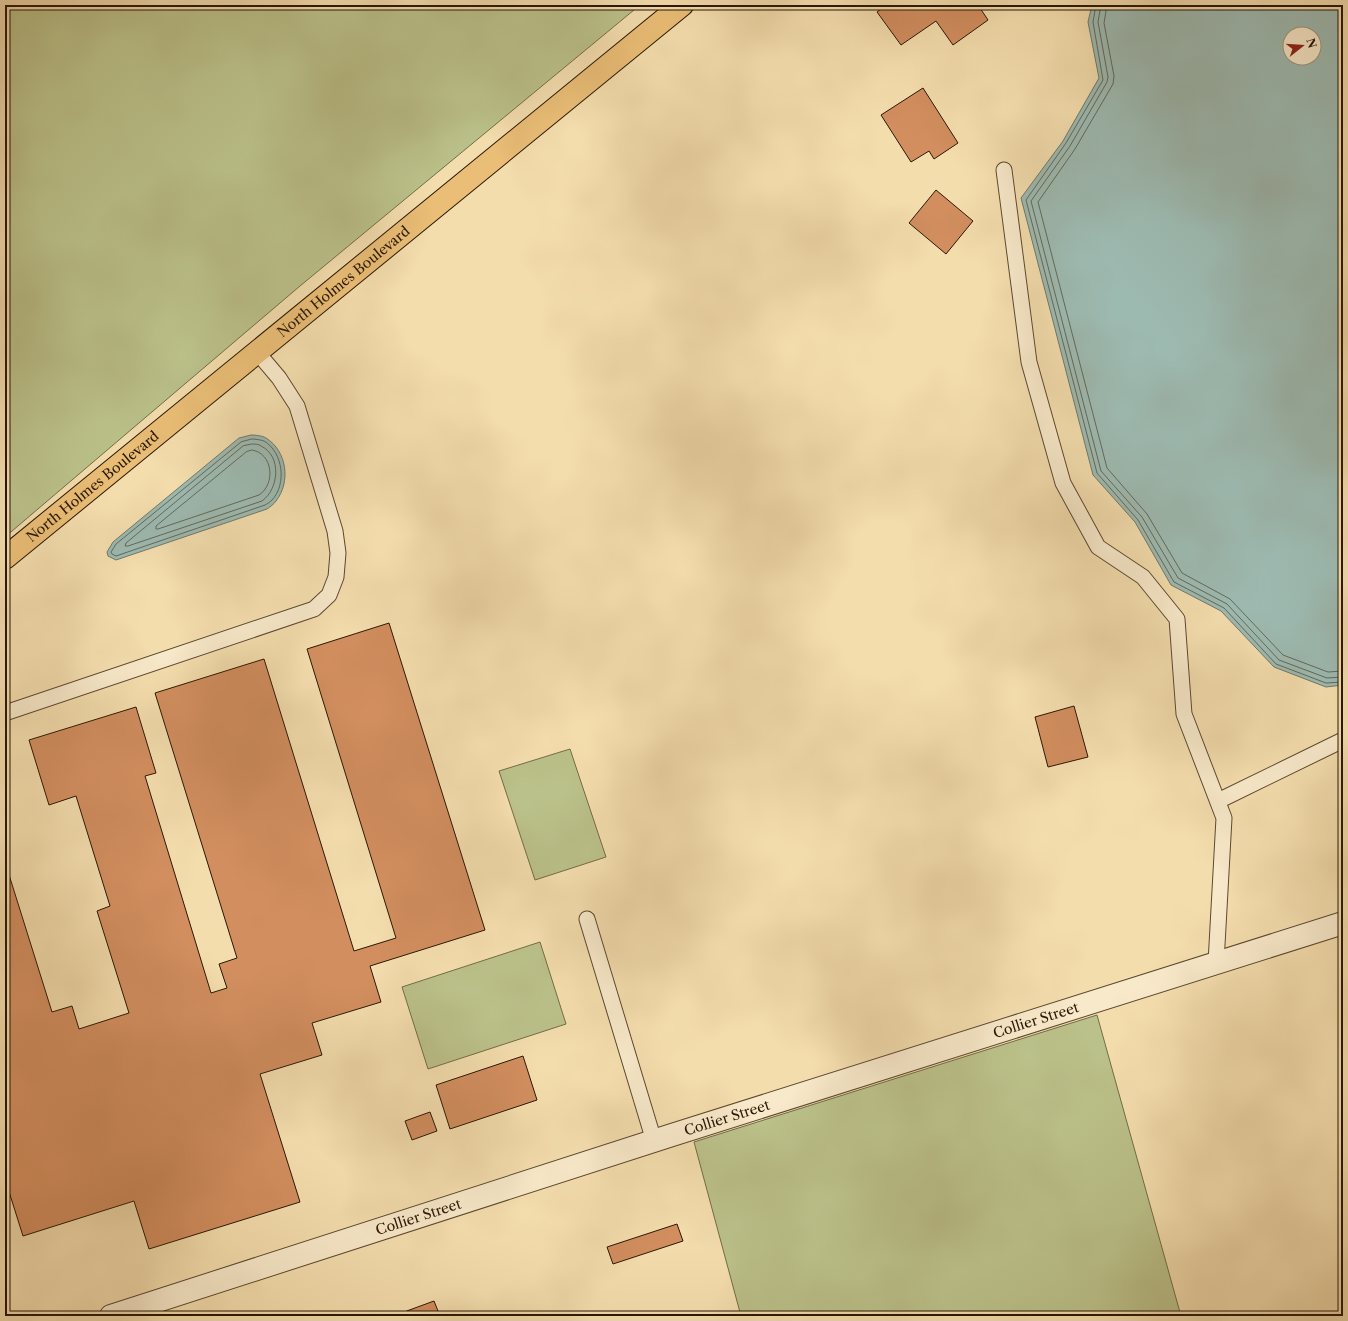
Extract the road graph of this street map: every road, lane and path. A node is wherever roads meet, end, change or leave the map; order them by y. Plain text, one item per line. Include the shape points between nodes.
1 (682, 5) edge
2 (1004, 170) dead end
3 (258, 352) junction
4 (5, 558) edge
5 (5, 713) edge
6 (1343, 740) edge
7 (1218, 801) junction
8 (587, 919) dead end
9 (1343, 923) edge
10 (1216, 963) junction
11 (654, 1141) junction
12 (111, 1316) edge

1 - 3 main road, North Holmes Boulevard
2 - 7 lane via 1029,362 1063,484 1098,547 1143,577 1177,619 1184,714
3 - 4 main road, North Holmes Boulevard
3 - 5 lane via 297,406 335,531 338,553 336,577 329,595 314,609
6 - 7 lane
7 - 10 lane via 1224,818
8 - 11 lane
9 - 10 street, Collier Street
10 - 11 street, Collier Street
11 - 12 street, Collier Street

